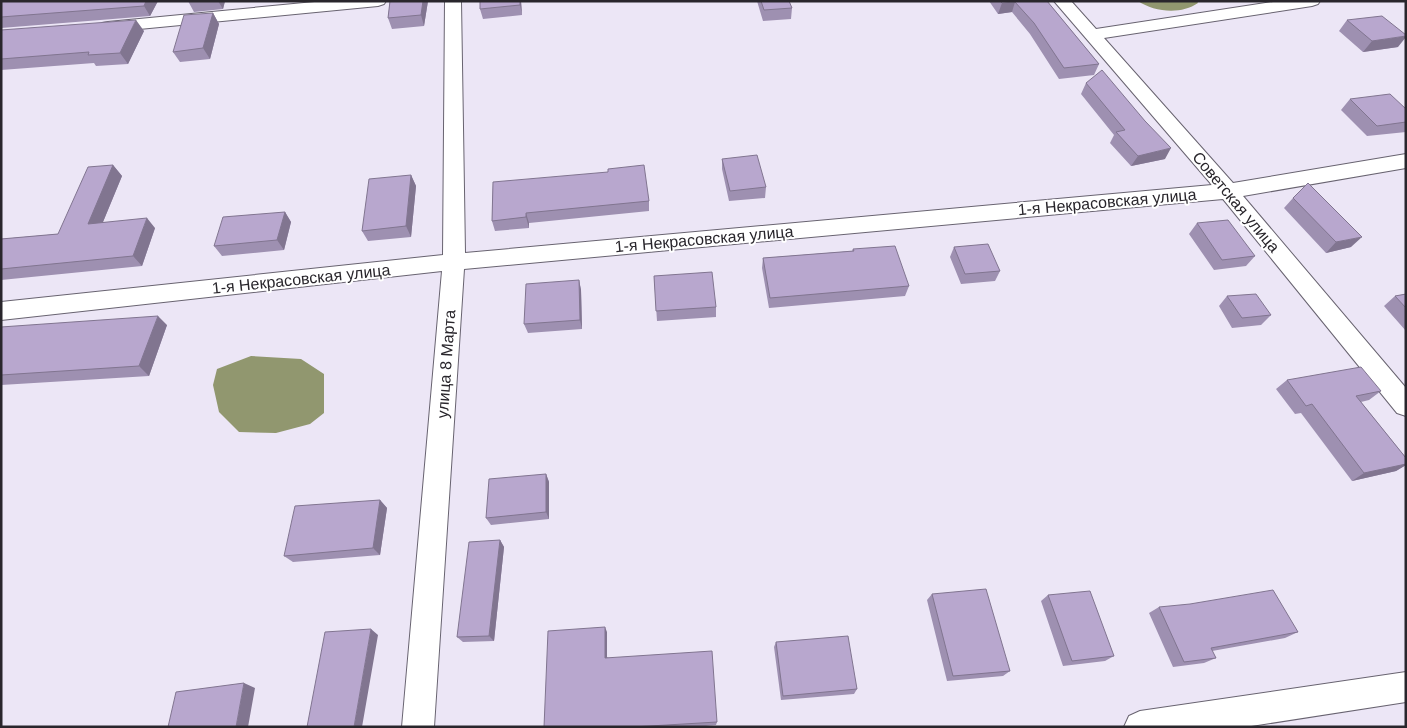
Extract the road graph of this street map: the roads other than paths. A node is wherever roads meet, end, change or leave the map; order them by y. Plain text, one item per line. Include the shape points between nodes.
1 (378, 1) edge
2 (453, 1) edge
3 (1062, 1) edge
4 (1312, 1) edge
5 (96, 28) edge
6 (1092, 35) junction
7 (1406, 161) edge
8 (1228, 191) junction
9 (454, 262) junction
10 (1, 311) edge
11 (1406, 406) edge
12 (1406, 687) edge
13 (418, 727) edge
14 (1140, 727) edge

1 - 5 street
2 - 9 street, улица 8 Марта
3 - 6 street, Советская улица
4 - 6 street
6 - 8 street, Советская улица
7 - 8 street, 1-я Некрасовская улица
8 - 9 street, 1-я Некрасовская улица
8 - 11 street, Советская улица
9 - 10 street, 1-я Некрасовская улица
9 - 13 street, улица 8 Марта
12 - 14 street

